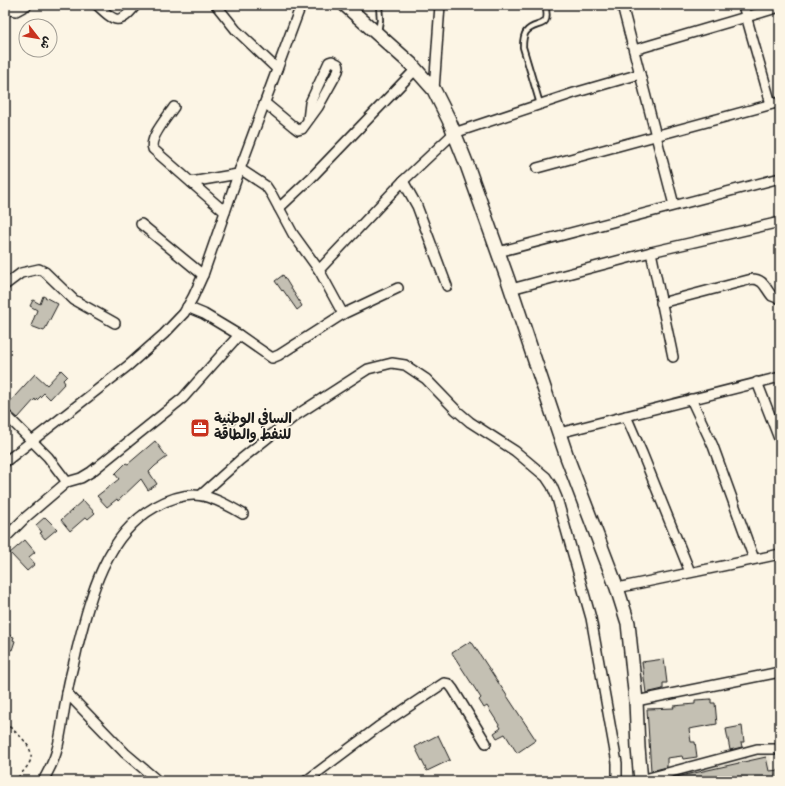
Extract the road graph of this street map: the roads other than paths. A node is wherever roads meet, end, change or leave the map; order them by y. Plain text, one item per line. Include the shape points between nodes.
1 (27, 5) edge
2 (97, 5) edge
3 (136, 5) edge
4 (216, 5) edge
5 (301, 5) edge
6 (345, 5) edge
7 (379, 5) edge
8 (440, 5) edge
9 (545, 5) edge
10 (622, 5) edge
11 (744, 5) edge
12 (780, 7) edge
13 (5, 9) edge
14 (746, 16) junction
15 (378, 34) junction
16 (634, 50) junction
17 (277, 69) junction
18 (416, 69) junction
19 (640, 74) junction
20 (434, 90) junction
21 (265, 103) junction
22 (775, 103) edge
23 (540, 104) junction
24 (174, 107) dead end
25 (308, 120) junction
26 (454, 133) junction
27 (655, 136) junction
28 (537, 168) dead end
29 (239, 171) junction
30 (780, 178) edge
31 (403, 180) junction
32 (191, 182) junction
33 (674, 205) junction
34 (279, 208) junction
35 (225, 212) junction
36 (780, 222) edge
37 (140, 224) dead end
38 (498, 252) junction
39 (651, 252) junction
40 (319, 270) junction
41 (203, 274) junction
42 (5, 285) edge
43 (447, 286) dead end
44 (398, 288) dead end
45 (511, 289) junction
46 (780, 299) edge
47 (662, 303) junction
48 (187, 307) junction
49 (343, 314) junction
50 (115, 323) dead end
51 (239, 335) junction
52 (673, 357) dead end
53 (780, 377) edge
54 (757, 382) junction
55 (691, 399) junction
56 (5, 414) edge
57 (626, 416) junction
58 (559, 433) junction
59 (32, 440) junction
60 (780, 441) edge
61 (5, 462) edge
62 (66, 482) junction
63 (201, 495) junction
64 (243, 514) dead end
65 (5, 538) edge
66 (780, 554) edge
67 (754, 559) junction
68 (690, 572) junction
69 (617, 588) junction
70 (780, 672) edge
71 (67, 693) junction
72 (636, 701) junction
73 (486, 743) dead end
74 (780, 749) edge
75 (641, 780) edge
76 (43, 781) edge
77 (158, 781) edge
78 (306, 781) edge
79 (617, 781) edge

1 - 13 street via 16,11
2 - 3 street via 110,18 116,20 127,15
4 - 17 street via 236,30
5 - 17 street
6 - 15 main road
7 - 15 lane
8 - 20 street
9 - 23 lane via 546,20 528,30 523,38 523,47
10 - 16 street
11 - 14 street
12 - 14 street
14 - 16 street
14 - 22 street
15 - 18 main road
16 - 19 street
17 - 21 street
18 - 20 main road
18 - 34 street
19 - 23 street
19 - 27 street
20 - 26 main road
21 - 25 street via 298,130 302,129
21 - 29 street
22 - 27 street
23 - 26 street
24 - 32 street via 152,139 151,146
25 - 25 street via 310,103 328,62 335,62 339,67 338,71
26 - 31 street
26 - 38 main road
27 - 28 street
27 - 33 street
29 - 32 street
29 - 34 street via 266,186
29 - 35 street
30 - 33 street
31 - 40 street
31 - 43 street via 417,206
32 - 35 street
33 - 38 street
34 - 40 street via 293,234
35 - 41 street
36 - 39 street
37 - 41 street
38 - 45 main road
39 - 45 street
39 - 47 street
40 - 49 street
41 - 48 street
42 - 50 street via 20,273 39,269 74,300
44 - 49 street
45 - 58 main road
46 - 47 street via 772,296 761,281 752,278
47 - 52 street
48 - 51 street
48 - 59 street via 164,334 129,365
49 - 51 street via 275,358 267,357
51 - 62 street via 184,398 91,472
53 - 54 street
54 - 55 street
54 - 60 street
55 - 57 street
55 - 67 street via 713,446
56 - 59 street
57 - 58 street
57 - 68 street
58 - 69 main road
59 - 61 street
59 - 62 street
62 - 65 street
63 - 64 street
63 - 71 street via 183,496 147,512 132,525 113,549 102,569 92,597
63 - 79 street via 295,416 368,369 392,363 405,365 426,379 470,422 515,451 546,477 552,486 591,618 617,763
66 - 67 street
67 - 68 street
68 - 69 street
69 - 72 main road via 628,623
70 - 72 street
71 - 76 street via 56,753
71 - 77 street via 125,753
72 - 75 main road
73 - 78 street via 454,689 444,683 378,727
74 - 75 street via 758,749

